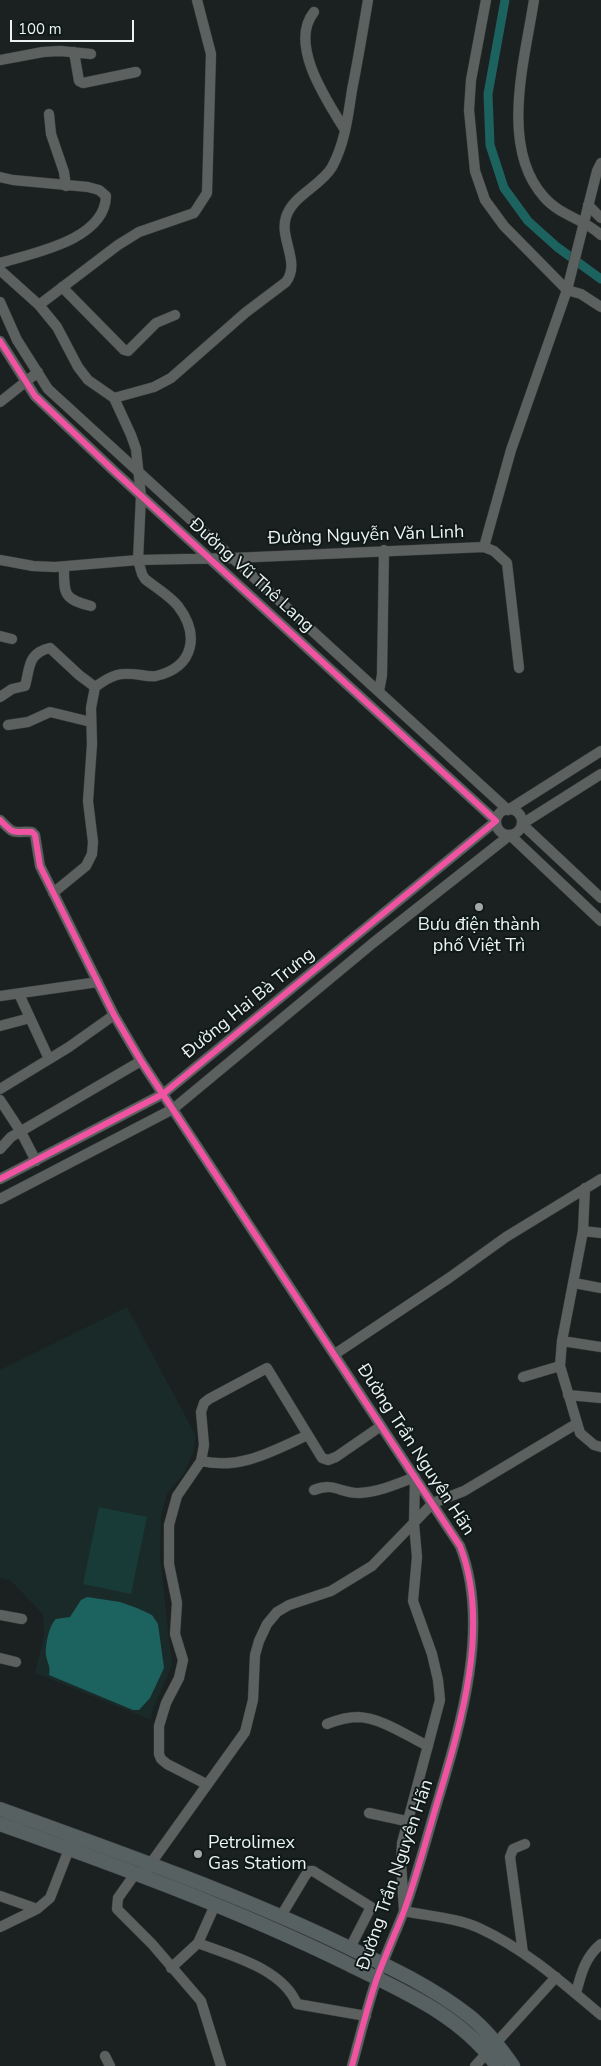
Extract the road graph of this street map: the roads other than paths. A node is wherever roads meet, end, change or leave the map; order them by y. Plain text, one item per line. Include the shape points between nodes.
1 (197, 0) edge
2 (368, 0) edge
3 (486, 0) edge
4 (534, 0) edge
5 (314, 12) dead end
6 (74, 52) junction
7 (91, 54) dead end
8 (0, 60) edge
9 (136, 72) dead end
10 (49, 114) dead end
11 (345, 130) junction
12 (601, 164) edge
13 (0, 177) edge
14 (66, 186) junction
15 (588, 205) junction
16 (601, 218) edge
17 (583, 226) junction
18 (601, 235) edge
19 (0, 263) edge
20 (0, 270) edge
21 (569, 285) junction
22 (62, 287) junction
23 (0, 302) edge
24 (39, 305) junction
25 (601, 306) edge
26 (175, 315) dead end
27 (0, 341) edge
28 (38, 372) junction
29 (25, 382) junction
30 (114, 398) junction
31 (0, 402) edge
32 (139, 471) junction
33 (141, 496) junction
34 (484, 547) junction
35 (384, 550) junction
36 (210, 558) junction
37 (233, 558) junction
38 (0, 560) edge
39 (138, 560) junction
40 (64, 567) junction
41 (91, 606) dead end
42 (0, 636) edge
43 (12, 639) dead end
44 (519, 668) dead end
45 (95, 687) junction
46 (379, 691) junction
47 (0, 697) edge
48 (91, 722) junction
49 (8, 725) dead end
50 (601, 751) edge
51 (601, 774) edge
52 (508, 810) junction
53 (0, 820) edge
54 (496, 820) junction
55 (522, 824) junction
56 (510, 835) junction
57 (53, 892) junction
58 (601, 898) edge
59 (601, 921) edge
60 (98, 982) junction
61 (18, 994) junction
62 (0, 996) edge
63 (114, 1015) junction
64 (30, 1018) junction
65 (0, 1026) edge
66 (49, 1059) junction
67 (141, 1061) junction
68 (0, 1089) edge
69 (164, 1094) junction
70 (0, 1100) edge
71 (173, 1109) junction
72 (21, 1132) junction
73 (0, 1149) edge
74 (36, 1161) junction
75 (0, 1179) edge
76 (601, 1179) edge
77 (585, 1188) junction
78 (0, 1198) edge
79 (583, 1231) junction
80 (601, 1233) edge
81 (574, 1283) junction
82 (601, 1288) edge
83 (562, 1341) junction
84 (601, 1347) edge
85 (334, 1354) junction
86 (560, 1366) junction
87 (523, 1377) dead end
88 (568, 1395) junction
89 (601, 1398) edge
90 (576, 1424) junction
91 (381, 1426) junction
92 (308, 1435) junction
93 (601, 1447) edge
94 (201, 1461) junction
95 (415, 1478) junction
96 (314, 1490) dead end
97 (432, 1503) junction
98 (414, 1524) junction
99 (0, 1615) edge
100 (22, 1619) dead end
101 (0, 1658) edge
102 (16, 1662) dead end
103 (327, 1724) dead end
104 (428, 1746) junction
105 (206, 1784) junction
106 (0, 1809) edge
107 (368, 1814) dead end
108 (406, 1821) junction
109 (0, 1824) edge
110 (72, 1842) junction
111 (526, 1844) dead end
112 (142, 1871) junction
113 (0, 1896) edge
114 (215, 1905) junction
115 (36, 1909) junction
116 (404, 1911) junction
117 (281, 1916) junction
118 (0, 1927) edge
119 (198, 1943) junction
120 (601, 1944) edge
121 (350, 1948) junction
122 (523, 1953) junction
123 (382, 1964) junction
124 (171, 1968) junction
125 (556, 1977) junction
126 (377, 1979) junction
127 (576, 1993) junction
128 (601, 2015) edge
129 (366, 2016) junction
130 (492, 2048) junction
131 (221, 2066) edge
132 (352, 2066) edge
133 (475, 2066) edge
134 (497, 2066) edge
135 (513, 2066) edge

1 - 22 street via 211,54 207,193 194,213 139,232
2 - 11 street
3 - 21 street via 469,110 475,171 485,200 504,226
4 - 17 street via 518,117 521,148 528,172 543,197
5 - 11 street via 305,28 311,67
6 - 7 street
6 - 8 street via 43,52
6 - 9 street via 79,81 83,83
10 - 14 street via 51,134
11 - 30 street via 331,168 286,216 285,232 292,267 286,282 171,378 154,387
12 - 15 street, Đường Nguyễn Văn Linh
13 - 14 street
14 - 19 street via 99,190 106,196 106,207 98,220 59,244
15 - 16 street
15 - 17 street, Đường Nguyễn Văn Linh
17 - 18 street
17 - 21 street, Đường Nguyễn Văn Linh
20 - 24 street
21 - 25 street
21 - 34 street, Đường Nguyễn Văn Linh via 511,450
22 - 24 street
22 - 26 street via 128,351 156,323
23 - 28 street, Đường Vũ Thê Lang via 17,340
24 - 30 street via 58,326 88,380
27 - 29 street, Đường Vũ Thê Lang
28 - 29 street
28 - 32 street, Đường Vũ Thê Lang via 48,389
29 - 31 street
29 - 33 street, Đường Vũ Thê Lang via 35,396
30 - 32 street via 136,449
32 - 33 street
32 - 37 street, Đường Vũ Thê Lang
33 - 36 street, Đường Vũ Thê Lang
33 - 39 street
34 - 35 street, Đường Nguyễn Văn Linh
34 - 44 street via 500,555 507,563
35 - 37 street, Đường Nguyễn Văn Linh
35 - 46 street
36 - 37 street, Đường Nguyễn Văn Linh
36 - 39 street, Đường Nguyễn Văn Linh
36 - 54 street, Đường Vũ Thê Lang
37 - 46 street, Đường Vũ Thê Lang
38 - 40 street, Đường Nguyễn Văn Linh
39 - 40 street, Đường Nguyễn Văn Linh
39 - 45 street via 145,579 177,605 186,620 192,642 186,659 171,672 153,676 123,673 109,677
40 - 41 street via 67,598
42 - 43 street
45 - 47 street via 50,648 30,662 25,686
45 - 48 street
46 - 52 street, Đường Vũ Thê Lang
48 - 49 street via 50,712 28,722
48 - 57 street via 88,801 92,854 86,866
50 - 52 street
51 - 55 street
52 - 54 street via 500,813
52 - 55 street via 518,814
53 - 57 street, Đường Trần Nguyên Hãn via 16,834 32,832 35,835 40,866
54 - 56 street via 500,831
54 - 69 street, Đường Hai Bà Trưng
55 - 56 street via 518,832
55 - 58 street
56 - 59 street
56 - 71 street, Đường Hai Bà Trưng
57 - 60 street, Đường Trần Nguyên Hãn
60 - 61 street
60 - 63 street, Đường Trần Nguyên Hãn
61 - 62 street
61 - 64 street
63 - 66 street
63 - 67 street, Đường Trần Nguyên Hãn
64 - 65 street
64 - 66 street
66 - 68 street
67 - 69 street, Đường Trần Nguyên Hãn
67 - 72 street
69 - 71 street, Đường Trần Nguyên Hãn
69 - 74 street, Đường Hai Bà Trưng
70 - 72 street
71 - 78 street, Đường Hai Bà Trưng
71 - 85 street, Đường Trần Nguyên Hãn
72 - 73 street
72 - 74 street
74 - 75 street, Đường Hai Bà Trưng
76 - 77 street
77 - 79 street
77 - 85 street via 506,1237
79 - 80 street
79 - 81 street
81 - 82 street
81 - 83 street
83 - 84 street
83 - 86 street
85 - 91 street, Đường Trần Nguyên Hãn
86 - 87 street
86 - 88 street
88 - 89 street
88 - 90 street
90 - 93 street via 587,1440
90 - 97 street via 464,1491
91 - 92 street via 328,1460 322,1458
91 - 95 street, Đường Trần Nguyên Hãn
92 - 94 street via 237,1463 216,1465
92 - 94 street via 267,1368 204,1403 201,1412 204,1445
94 - 105 street via 177,1496 169,1525 169,1564 177,1603 175,1634 183,1660 175,1688 161,1717 159,1754 167,1764
95 - 96 street via 358,1493 330,1486
95 - 97 street, Đường Trần Nguyên Hãn
95 - 98 street
97 - 98 street
97 - 116 street, Đường Trần Nguyên Hãn via 460,1546 467,1565 473,1600 473,1639 466,1689 450,1756
98 - 104 street via 417,1557 413,1601 432,1654 440,1690 439,1708
98 - 105 street via 372,1566 331,1590 278,1612 267,1624 255,1655 252,1700 245,1732
99 - 100 street
101 - 102 street
103 - 104 street via 346,1718 375,1720
104 - 108 street
105 - 112 street
106 - 110 main road
107 - 108 street
108 - 116 street via 401,1862
109 - 110 main road
110 - 112 main road
110 - 115 street via 50,1898
111 - 122 street via 512,1849 510,1857
112 - 114 main road
112 - 117 main road
112 - 124 street via 118,1898 117,1909
113 - 115 street
114 - 119 street
114 - 126 main road via 274,1928
115 - 118 street
116 - 122 street via 479,1928
116 - 123 street, Đường Trần Nguyên Hãn
117 - 121 main road
117 - 121 street via 305,1876 314,1872 371,1907
119 - 124 street
119 - 129 street via 273,1975 293,1994 297,2004
120 - 127 street via 585,1962
121 - 123 main road
122 - 125 street
123 - 126 street, Đường Trần Nguyên Hãn
123 - 130 main road via 450,2002 480,2025
124 - 131 street via 201,2001
125 - 127 street
125 - 130 street
126 - 129 street, Đường Trần Nguyên Hãn
126 - 130 main road via 444,2015
127 - 128 street
129 - 132 street, Đường Trần Nguyên Hãn
130 - 133 street
130 - 134 main road
130 - 135 main road

